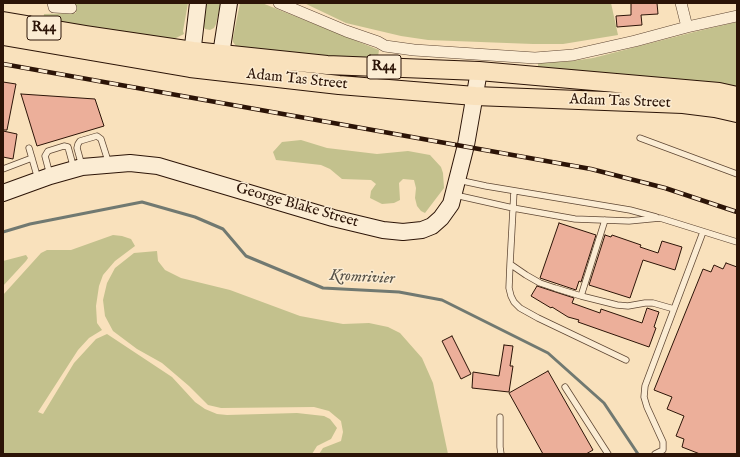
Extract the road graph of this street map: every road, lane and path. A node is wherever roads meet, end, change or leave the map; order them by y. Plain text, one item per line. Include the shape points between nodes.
1 (53, 3) edge
2 (198, 3) edge
3 (229, 3) edge
4 (279, 3) edge
5 (682, 3) edge
6 (71, 8) dead end
7 (737, 16) edge
8 (3, 21) edge
9 (687, 28) junction
10 (3, 36) edge
11 (221, 54) junction
12 (192, 60) junction
13 (479, 71) junction
14 (218, 72) junction
15 (475, 96) junction
16 (737, 96) edge
17 (737, 113) edge
18 (640, 138) dead end
19 (29, 148) dead end
20 (32, 158) junction
21 (109, 164) junction
22 (78, 168) junction
23 (3, 169) edge
24 (737, 174) edge
25 (44, 178) junction
26 (456, 187) junction
27 (514, 190) junction
28 (3, 193) edge
29 (513, 208) junction
30 (660, 218) junction
31 (605, 220) junction
32 (703, 232) junction
33 (737, 242) edge
34 (510, 264) junction
35 (581, 296) junction
36 (674, 309) junction
37 (626, 360) dead end
38 (565, 388) dead end
39 (500, 417) dead end
40 (657, 453) edge
41 (502, 454) edge
42 (608, 454) edge

1 - 6 street via 54,6
2 - 12 street
3 - 11 street
4 - 9 street via 385,46 535,58 573,55
5 - 9 street
7 - 9 street
8 - 12 main road, Adam Tas Street / R44 via 86,35
10 - 12 main road, Adam Tas Street / R44
11 - 12 main road, Adam Tas Street / R44
11 - 13 main road, Adam Tas Street / R44 via 327,65
11 - 14 street
12 - 14 main road, Adam Tas Street / R44
13 - 15 street, George Blake Street
13 - 16 main road, Adam Tas Street / R44 via 719,92
14 - 15 main road, Adam Tas Street / R44
15 - 17 main road, Adam Tas Street / R44 via 683,104
15 - 26 street, George Blake Street
18 - 24 lane
19 - 20 lane
20 - 23 lane
20 - 25 lane
21 - 22 street, George Blake Street
21 - 22 lane via 101,139 97,136 78,144
21 - 26 street, George Blake Street via 158,166 333,218 403,232 432,226 448,209
22 - 25 street, George Blake Street
22 - 25 lane via 68,147 64,146 48,151 45,156
25 - 28 street, George Blake Street
26 - 27 lane
26 - 29 lane
27 - 29 lane
27 - 30 lane via 630,210
29 - 31 lane via 575,219
29 - 34 lane
30 - 31 lane
30 - 32 lane
31 - 35 lane
32 - 33 lane
32 - 36 lane
34 - 35 lane via 540,282
34 - 37 lane via 509,288 514,302 520,308
35 - 36 lane via 618,305 653,303
36 - 40 lane via 645,386 644,397 647,407 663,442 663,450
38 - 42 lane
39 - 41 lane

